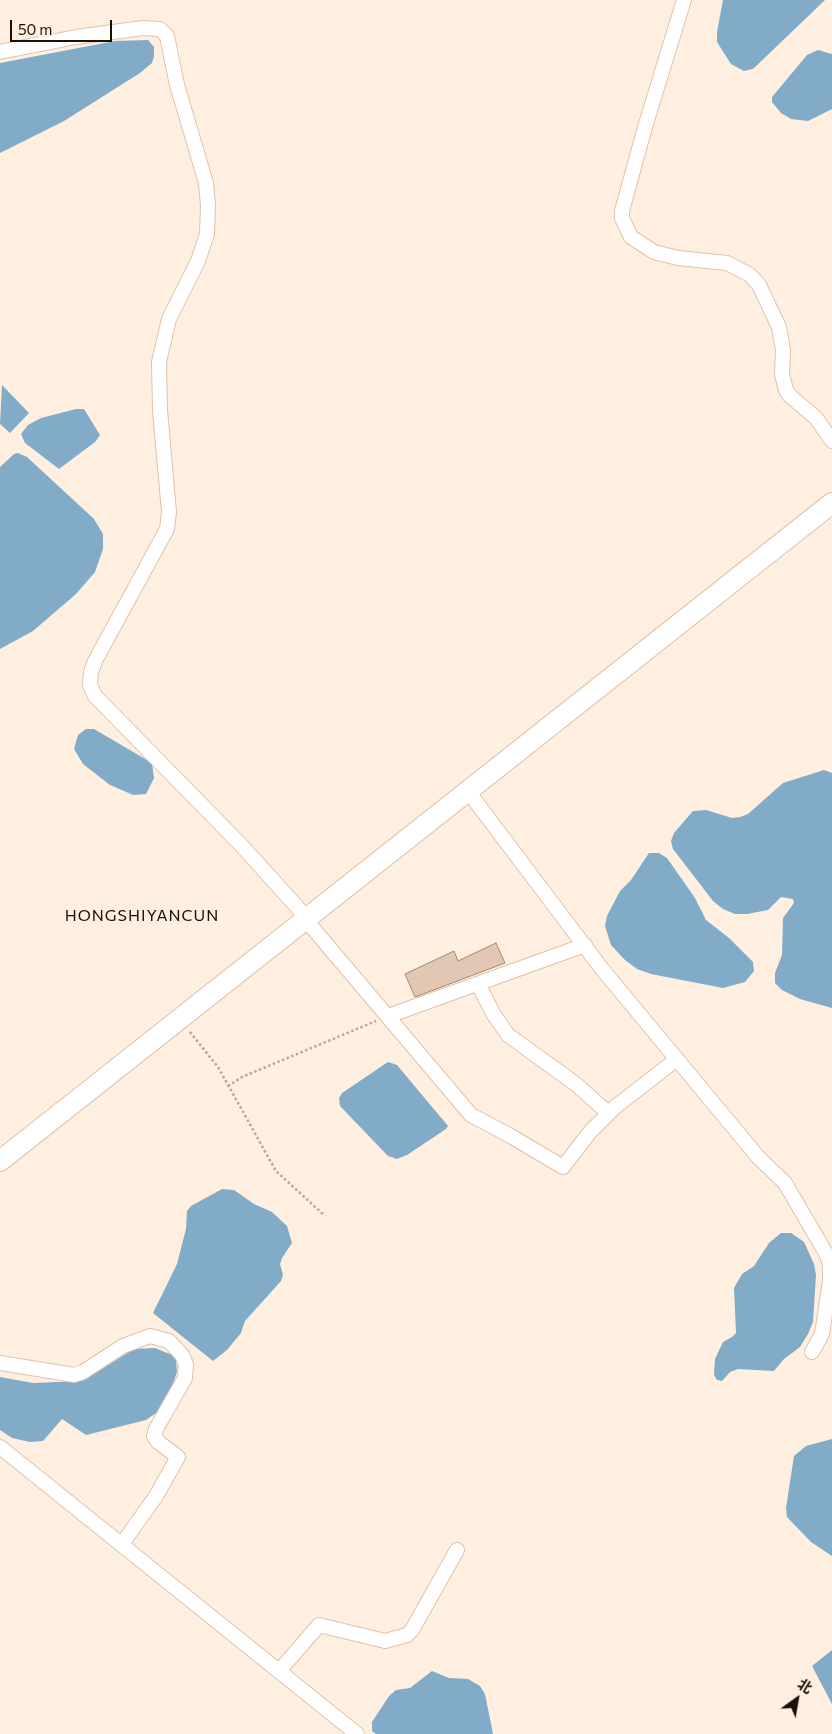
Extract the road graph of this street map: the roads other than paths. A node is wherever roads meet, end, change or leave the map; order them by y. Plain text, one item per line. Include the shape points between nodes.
1 (684, 0) edge
2 (0, 52) edge
3 (832, 441) edge
4 (832, 503) edge
5 (467, 790) junction
6 (306, 919) junction
7 (584, 946) junction
8 (478, 984) junction
9 (388, 1016) junction
10 (677, 1059) junction
11 (608, 1113) junction
12 (0, 1161) edge
13 (812, 1352) dead end
14 (0, 1363) edge
15 (0, 1446) edge
16 (122, 1544) junction
17 (458, 1550) dead end
18 (279, 1671) junction
19 (357, 1734) edge

1 - 3 street via 645,127 622,218 631,237 654,252 727,263 750,275 759,286 779,327 786,390 816,418
2 - 6 street via 143,28 160,29 167,36 177,85 206,183 207,234 198,261 169,320 159,362 169,512 167,530 95,661 90,684 95,696 222,824
4 - 5 highway
5 - 6 highway
5 - 7 street
6 - 9 street
6 - 12 highway
7 - 8 street
7 - 10 street
8 - 9 street
8 - 11 street via 508,1035 578,1085
9 - 11 street via 471,1115 563,1167
10 - 11 street
10 - 13 street via 758,1157 785,1183 828,1255 830,1281 823,1328
14 - 16 street via 74,1375 123,1346 150,1336 169,1340 182,1355 186,1364 185,1378 154,1436 178,1457 156,1496
15 - 16 street
16 - 18 street
17 - 18 street via 407,1635 385,1641 319,1625
18 - 19 street

